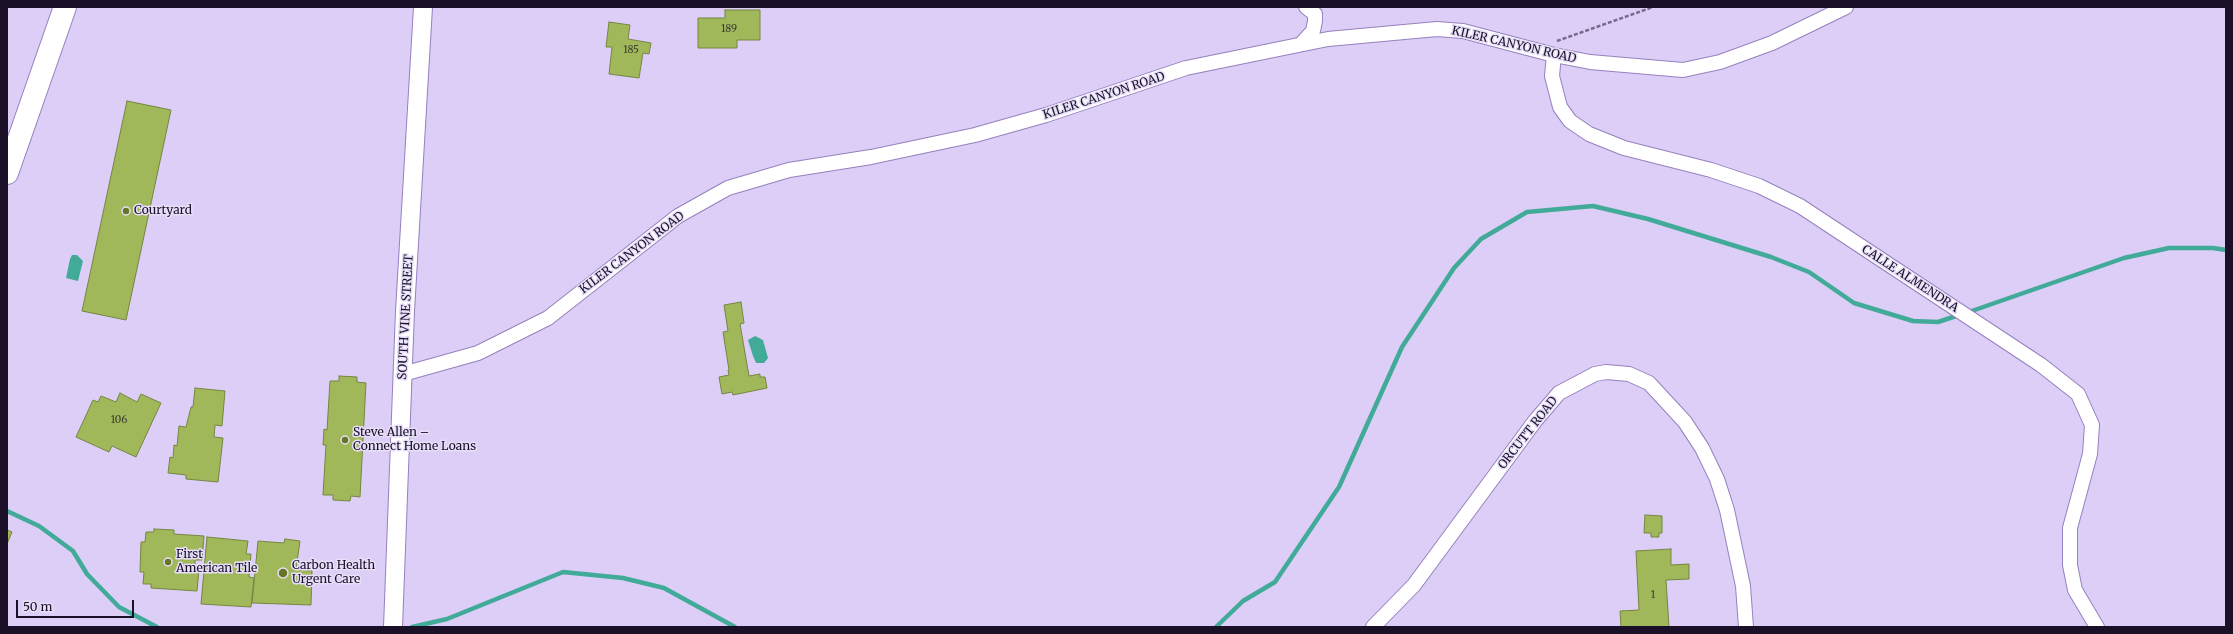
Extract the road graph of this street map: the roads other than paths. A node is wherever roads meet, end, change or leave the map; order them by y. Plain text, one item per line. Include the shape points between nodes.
1 (65, 7) edge
2 (423, 7) edge
3 (1306, 7) edge
4 (1846, 7) edge
5 (1302, 43) junction
6 (1554, 55) junction
7 (7, 173) edge
8 (403, 374) junction
9 (393, 624) edge
10 (1373, 627) edge
11 (1746, 627) edge
12 (2098, 627) edge

1 - 7 highway
2 - 8 street, SOUTH VINE STREET
3 - 5 street via 1315,14 1315,21 1313,32
4 - 6 street, KILER CANYON ROAD via 1772,43 1720,62 1683,70 1590,62
5 - 6 street, KILER CANYON ROAD via 1437,29 1463,31
5 - 8 street, KILER CANYON ROAD via 1186,68 1046,115 975,135 871,157 789,170 728,188 678,216 548,318 478,353
6 - 12 street, CALLE ALMENDRA via 1552,76 1560,107 1570,121 1588,134 1624,148 1711,170 1759,186 1800,206 2041,365 2078,394 2092,425 2090,454 2070,528 2070,565 2075,590
8 - 9 street, SOUTH VINE STREET
10 - 11 street, ORCUTT ROAD via 1414,585 1535,421 1559,393 1595,374 1606,372 1629,374 1649,383 1686,422 1702,448 1717,479 1727,510 1743,586

